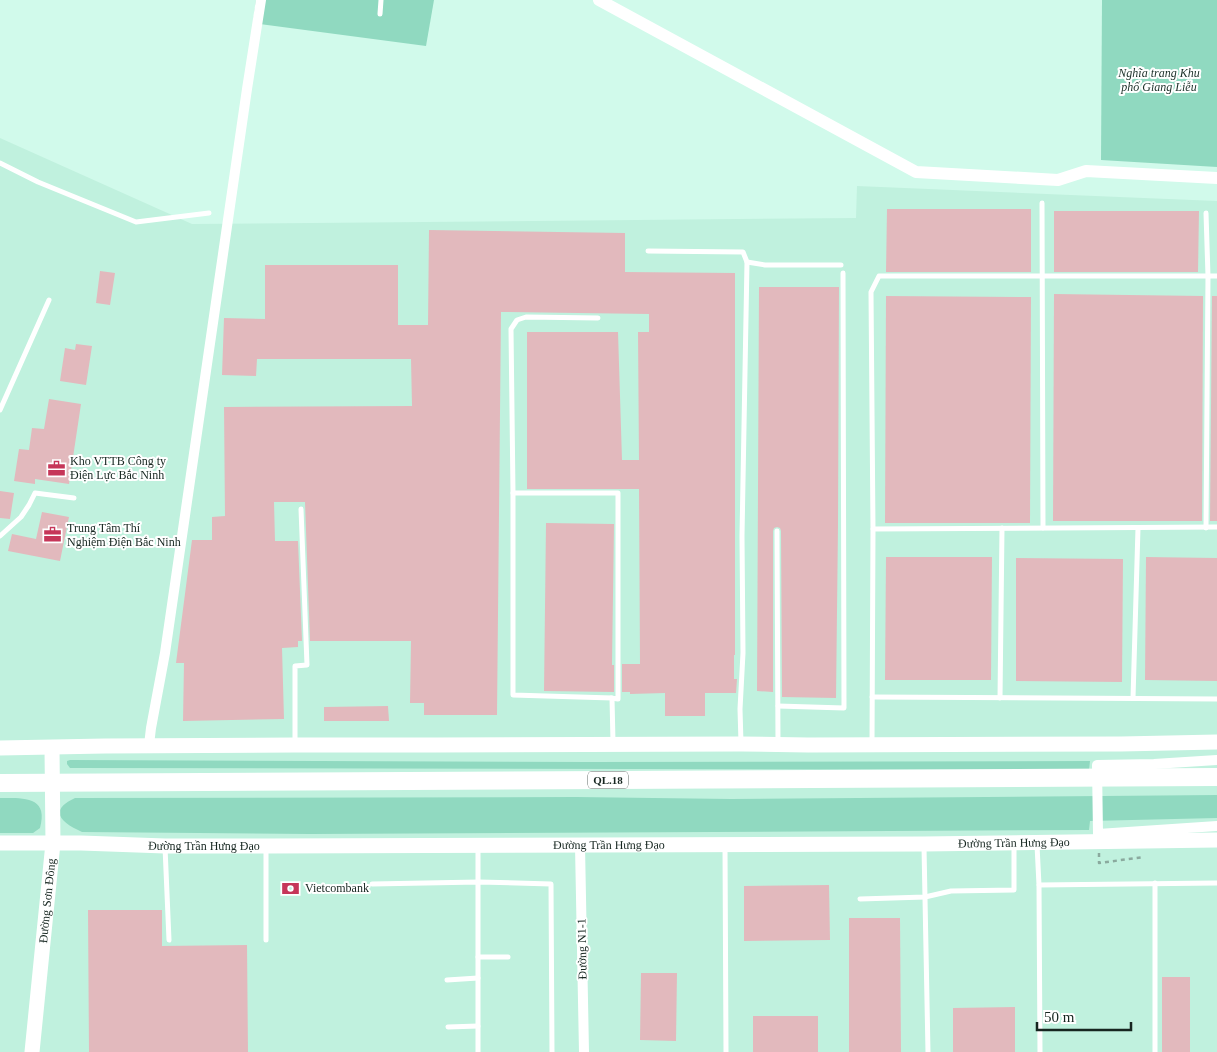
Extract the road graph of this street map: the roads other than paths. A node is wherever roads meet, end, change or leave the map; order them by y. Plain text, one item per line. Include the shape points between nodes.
1 (261, 0) edge
2 (381, 0) edge
3 (599, 0) edge
4 (380, 14) dead end
5 (0, 163) edge
6 (1217, 178) edge
7 (1042, 203) dead end
8 (1206, 212) dead end
9 (209, 213) dead end
10 (648, 251) dead end
11 (747, 262) junction
12 (841, 265) dead end
13 (843, 273) dead end
14 (1042, 276) junction
15 (1208, 276) junction
16 (1217, 276) edge
17 (49, 300) dead end
18 (598, 318) dead end
19 (0, 410) edge
20 (513, 493) junction
21 (74, 498) dead end
22 (301, 509) dead end
23 (873, 528) junction
24 (1002, 528) junction
25 (1043, 528) junction
26 (1138, 528) junction
27 (1206, 528) junction
28 (1217, 528) edge
29 (777, 531) dead end
30 (0, 536) edge
31 (872, 697) junction
32 (612, 698) junction
33 (1000, 698) junction
34 (1133, 698) junction
35 (1217, 699) edge
36 (778, 706) junction
37 (1217, 742) edge
38 (295, 744) junction
39 (613, 744) junction
40 (741, 744) junction
41 (778, 744) junction
42 (872, 744) junction
43 (149, 745) junction
44 (0, 748) edge
45 (52, 748) junction
46 (1217, 760) edge
47 (1217, 777) edge
48 (0, 783) edge
49 (52, 783) junction
50 (1217, 826) edge
51 (1217, 840) edge
52 (0, 843) edge
53 (53, 843) junction
54 (1014, 843) junction
55 (1037, 843) junction
56 (725, 844) junction
57 (924, 844) junction
58 (478, 845) junction
59 (165, 846) junction
60 (266, 846) junction
61 (580, 846) junction
62 (479, 882) junction
63 (1156, 883) junction
64 (1217, 883) edge
65 (372, 884) dead end
66 (1039, 885) junction
67 (925, 897) junction
68 (860, 899) dead end
69 (169, 940) dead end
70 (266, 940) dead end
71 (478, 957) junction
72 (508, 957) dead end
73 (478, 978) junction
74 (447, 980) dead end
75 (478, 1026) junction
76 (448, 1027) dead end
77 (32, 1052) edge
78 (478, 1052) edge
79 (552, 1052) edge
80 (584, 1052) edge
81 (726, 1052) edge
82 (928, 1052) edge
83 (1040, 1052) edge
84 (1155, 1052) edge

1 - 43 street via 167,644
2 - 4 lane
3 - 6 street via 916,172 1058,180 1086,171
5 - 9 lane via 136,222
7 - 14 lane
8 - 15 lane
10 - 11 lane via 743,252
11 - 12 lane
11 - 40 lane
13 - 36 lane via 844,708
14 - 15 lane
14 - 23 lane via 879,276 871,292
14 - 25 lane
15 - 16 lane
15 - 27 lane
17 - 19 lane
18 - 20 lane via 526,317 513,324
20 - 32 lane via 514,695
20 - 32 lane via 618,493 618,699
21 - 30 lane via 35,493 21,517
22 - 38 lane via 307,666 295,666
23 - 24 lane
23 - 31 lane
24 - 25 lane
24 - 33 lane
25 - 26 lane
26 - 27 lane
26 - 34 lane
27 - 28 lane
29 - 36 lane
31 - 33 lane
31 - 42 lane
32 - 39 lane
33 - 34 lane
34 - 35 lane
36 - 41 lane
37 - 42 main road
38 - 39 main road
38 - 43 main road
39 - 40 main road
40 - 41 main road
41 - 42 main road
43 - 45 main road
44 - 45 main road
45 - 49 main road, Đường Sơn Đông
46 - 50 street via 1097,765 1098,834
47 - 49 highway, QL.18
48 - 49 highway, QL.18
49 - 53 main road, Đường Sơn Đông
51 - 55 main road, Đường Trần Hưng Đạo
52 - 53 main road, Đường Trần Hưng Đạo
53 - 59 main road, Đường Trần Hưng Đạo
53 - 77 main road, Đường Sơn Đông
54 - 55 main road, Đường Trần Hưng Đạo
54 - 57 main road, Đường Trần Hưng Đạo
54 - 67 lane via 1014,890 950,891
55 - 66 lane
56 - 57 main road, Đường Trần Hưng Đạo
56 - 61 main road, Đường Trần Hưng Đạo
56 - 81 lane
57 - 67 lane
58 - 60 main road, Đường Trần Hưng Đạo
58 - 61 main road, Đường Trần Hưng Đạo
58 - 62 lane
59 - 60 main road, Đường Trần Hưng Đạo
59 - 69 lane
60 - 70 lane
61 - 80 street, Đường N1-1
62 - 65 lane
62 - 71 lane
62 - 79 lane via 550,884
63 - 64 lane
63 - 66 lane
63 - 84 lane
66 - 83 lane
67 - 68 lane
67 - 82 lane
71 - 72 lane
71 - 73 lane
73 - 74 lane
73 - 75 lane
75 - 76 lane
75 - 78 lane

